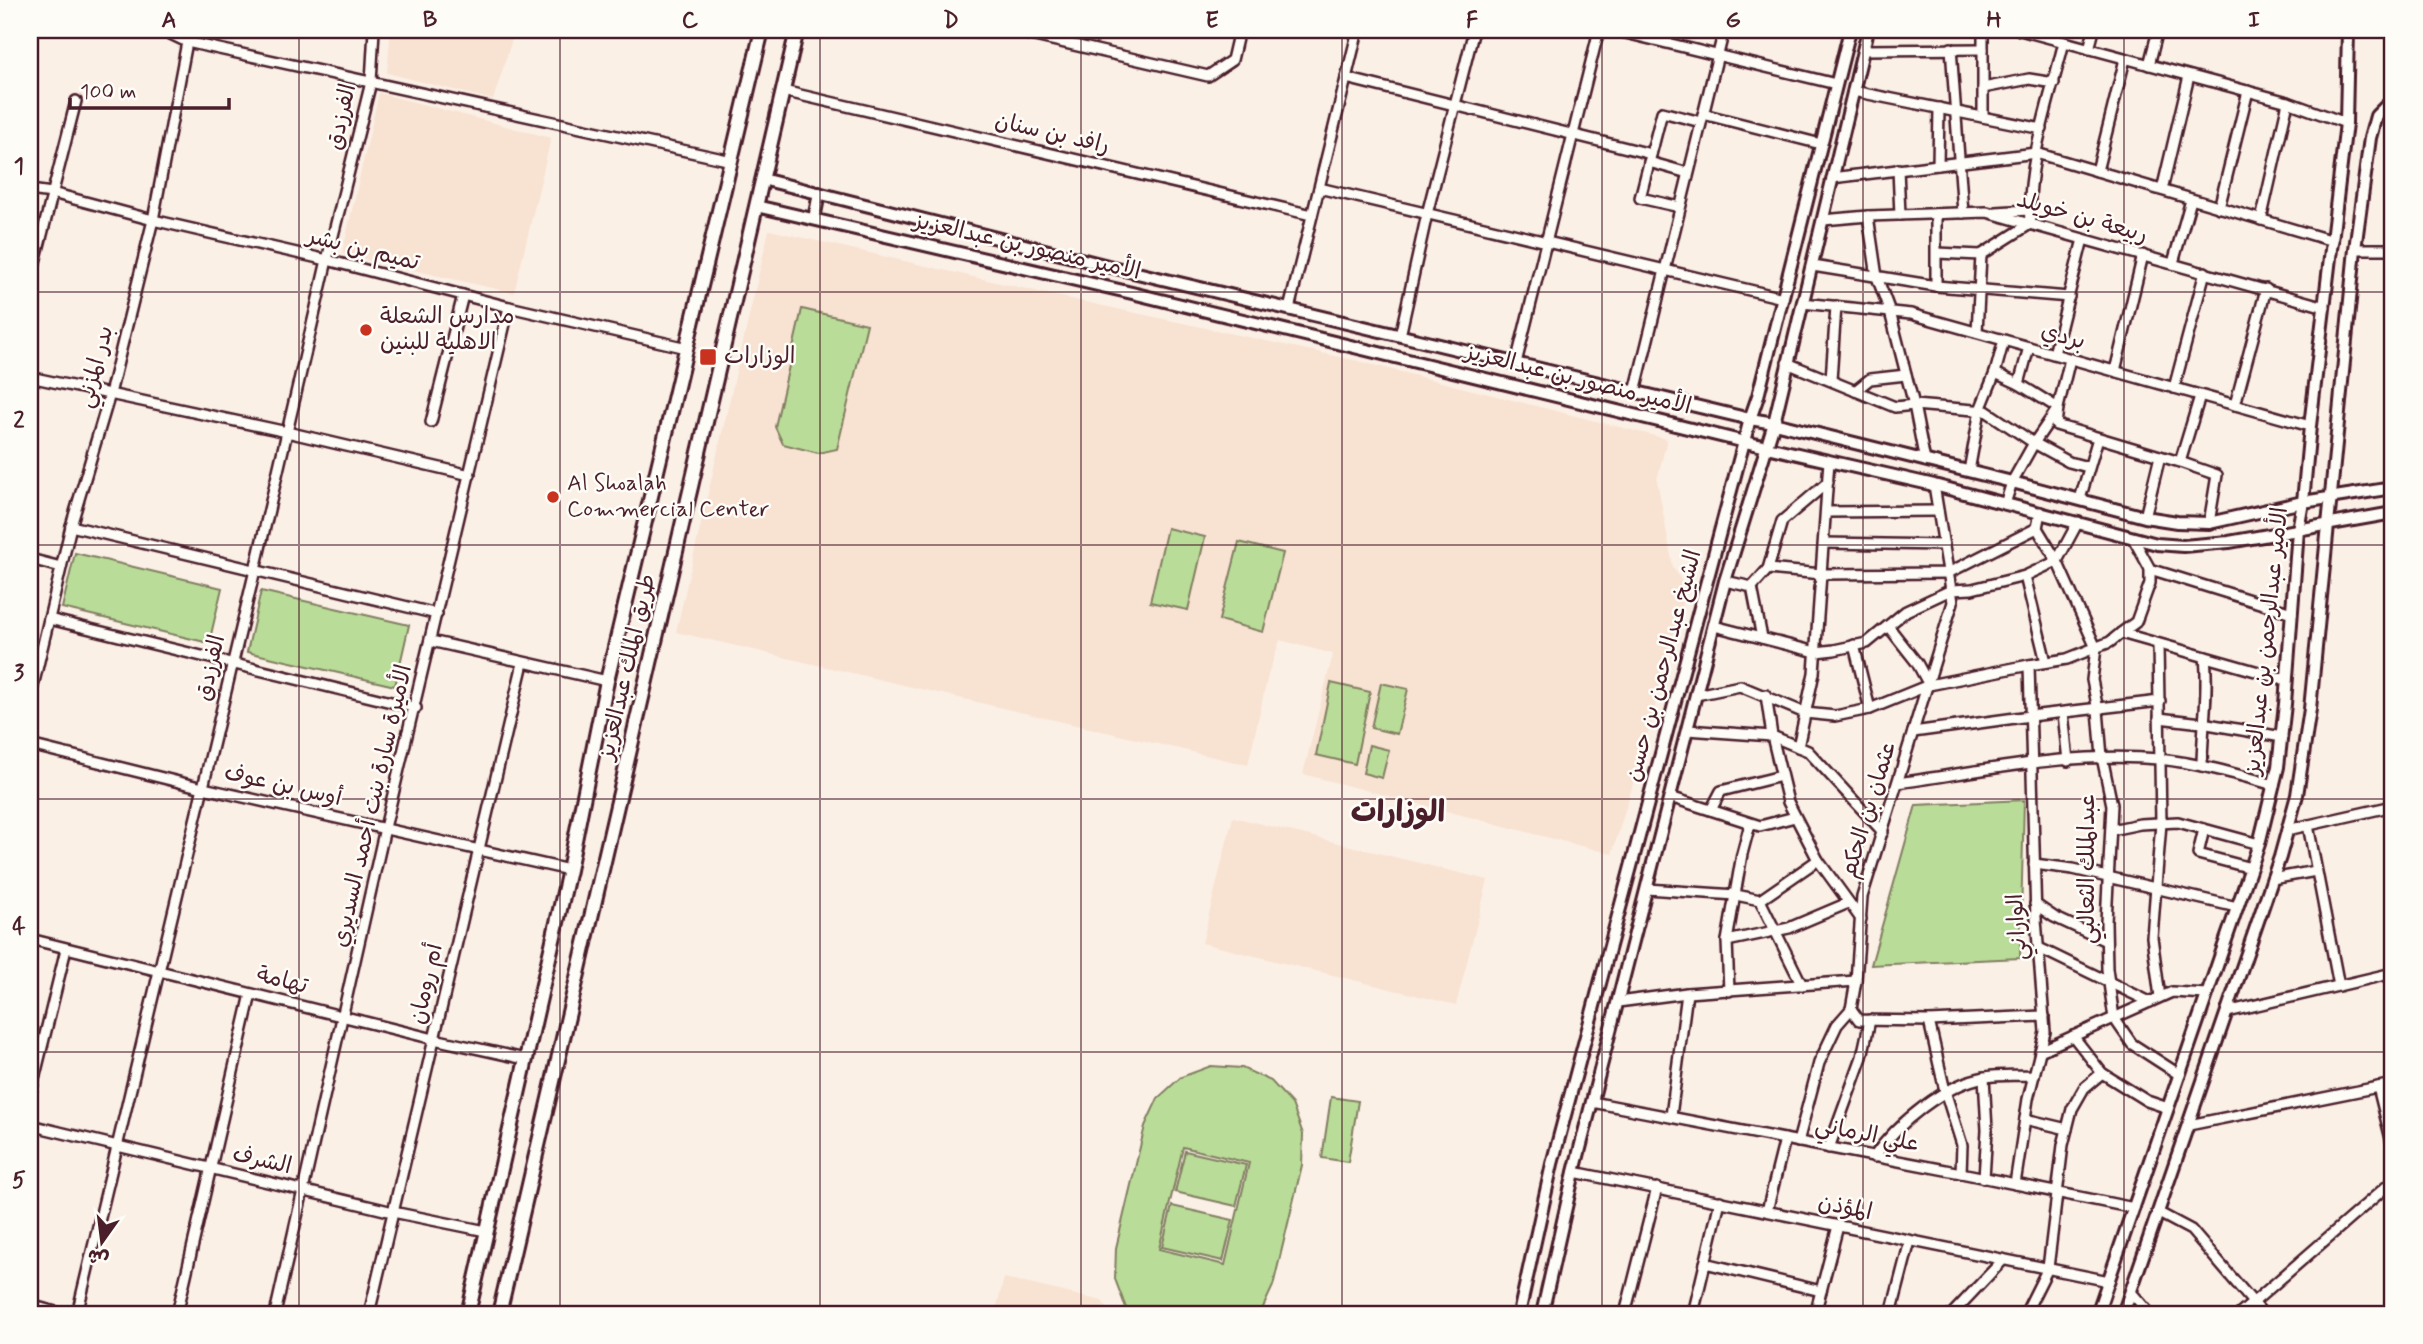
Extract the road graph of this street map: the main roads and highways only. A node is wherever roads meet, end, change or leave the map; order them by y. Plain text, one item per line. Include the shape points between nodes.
1 (762, 30) edge
2 (797, 30) edge
3 (468, 1314) edge
4 (499, 1314) edge

1 - 3 main road, طريق الملك عبدالعزيز via 607,681
2 - 4 main road, طريق الملك عبدالعزيز

